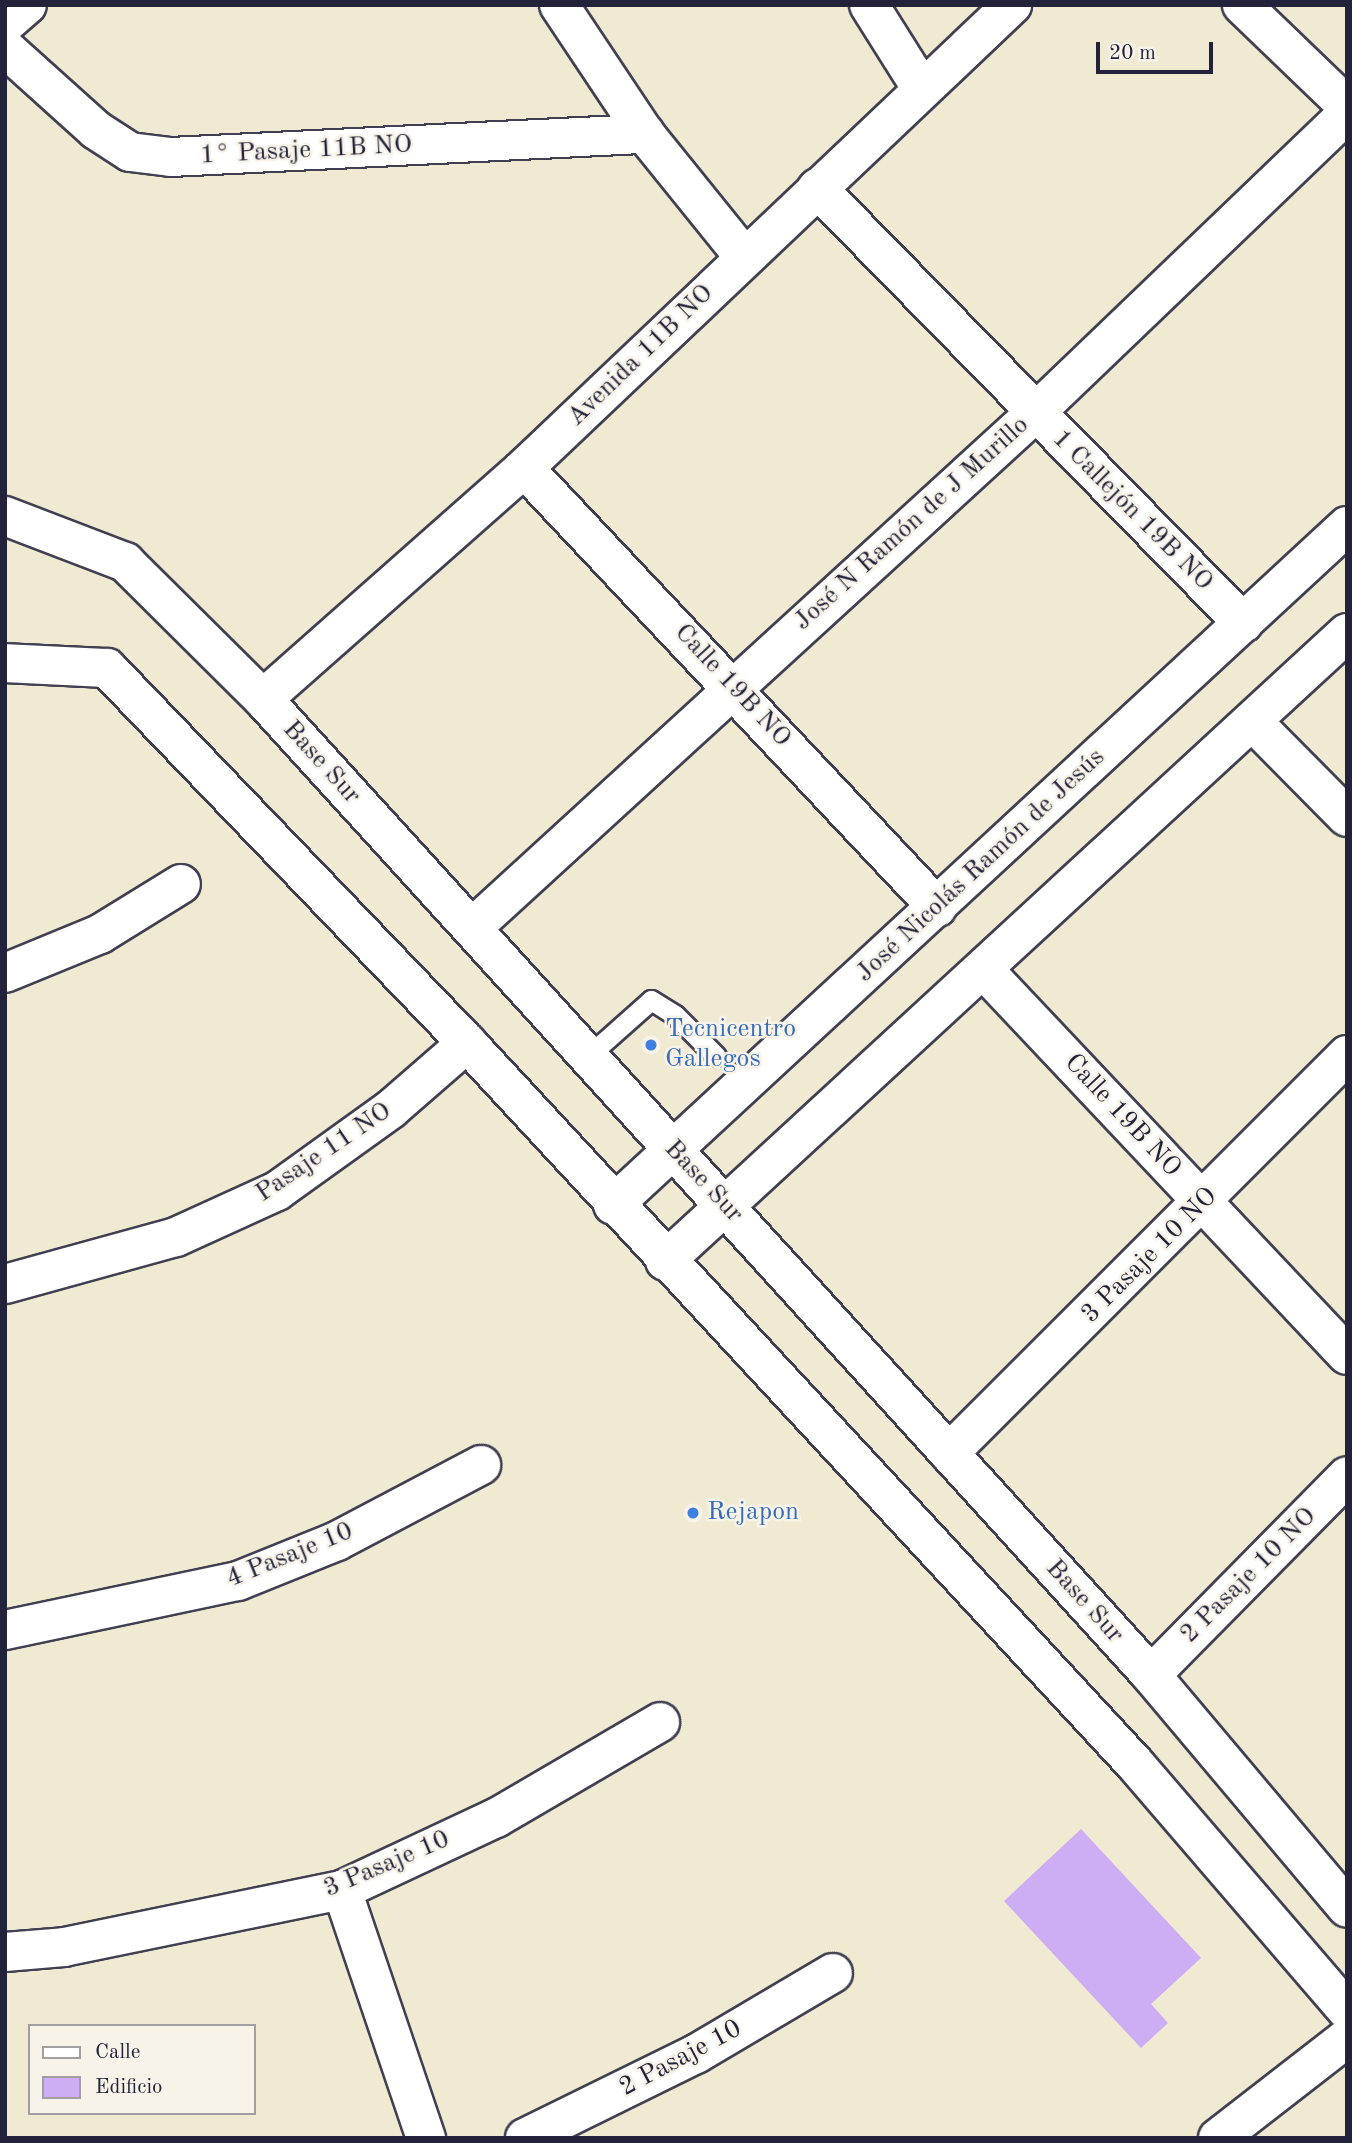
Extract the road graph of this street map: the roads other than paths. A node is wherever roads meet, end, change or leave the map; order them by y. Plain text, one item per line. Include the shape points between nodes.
1 (27, 5) edge
2 (559, 5) edge
3 (869, 5) edge
4 (1012, 5) edge
5 (1242, 5) edge
6 (5, 24) edge
7 (5, 48) edge
8 (922, 89) junction
9 (1347, 106) edge
10 (1347, 114) edge
11 (645, 134) junction
12 (817, 188) junction
13 (745, 258) junction
14 (1035, 412) junction
15 (524, 468) junction
16 (8, 517) edge
17 (1347, 526) edge
18 (1243, 623) junction
19 (1347, 633) edge
20 (5, 663) edge
21 (733, 686) junction
22 (263, 699) junction
23 (1254, 723) junction
24 (1347, 817) edge
25 (181, 884) dead end
26 (937, 907) junction
27 (472, 928) junction
28 (984, 970) junction
29 (5, 973) edge
30 (467, 1042) junction
31 (1347, 1055) edge
32 (588, 1056) junction
33 (716, 1056) dead end
34 (672, 1149) junction
35 (1203, 1202) junction
36 (613, 1205) junction
37 (726, 1205) junction
38 (665, 1261) junction
39 (5, 1284) edge
40 (1347, 1355) edge
41 (949, 1453) junction
42 (481, 1465) dead end
43 (1347, 1476) edge
44 (5, 1630) edge
45 (1151, 1675) junction
46 (660, 1723) dead end
47 (342, 1890) junction
48 (1347, 1908) edge
49 (5, 1952) edge
50 (833, 1973) dead end
51 (1347, 2010) edge
52 (1347, 2038) edge
53 (426, 2138) edge
54 (525, 2138) edge
55 (1218, 2138) edge

1 - 6 street
2 - 11 street
3 - 8 street
4 - 8 street, Avenida 11B NO
5 - 9 street
7 - 11 street, 1° Pasaje 11B NO via 96,130 130,152 144,154 171,157
8 - 12 street, Avenida 11B NO
10 - 14 street, José N Ramón de J Murillo
11 - 13 street
12 - 13 street, Avenida 11B NO
12 - 14 street, 1 Callejón 19B NO
13 - 15 street, Avenida 11B NO
14 - 18 street, 1 Callejón 19B NO
14 - 21 street, José N Ramón de J Murillo
15 - 21 street, Calle 19B NO
15 - 22 street, Avenida 11B NO
16 - 22 street, Base Sur via 125,562
17 - 18 street, José Nicolás Ramón de Jesús
18 - 26 street, José Nicolás Ramón de Jesús
19 - 23 street
20 - 30 street via 107,668
21 - 26 street, Calle 19B NO
21 - 27 street, José N Ramón de J Murillo
22 - 27 street, Base Sur
23 - 24 street
23 - 28 street
25 - 29 street via 100,934
26 - 34 street, José Nicolás Ramón de Jesús
27 - 32 street, Base Sur
28 - 35 street, Calle 19B NO
28 - 37 street
30 - 36 street
30 - 39 street, Pasaje 11 NO via 391,1109 277,1191 176,1237
31 - 35 street, 3 Pasaje 10 NO
32 - 33 lane via 651,1000 662,1004
32 - 34 street, Base Sur
34 - 36 street, José Nicolás Ramón de Jesús
34 - 37 street, Base Sur
35 - 40 street, Calle 19B NO
35 - 41 street, 3 Pasaje 10 NO
36 - 38 street
37 - 38 street
37 - 41 street, Base Sur
38 - 51 street via 1136,1765
41 - 45 street, Base Sur
42 - 44 street, 4 Pasaje 10 via 337,1541 238,1581
43 - 45 street, 2 Pasaje 10 NO
45 - 48 street, Base Sur
46 - 47 street, 3 Pasaje 10 via 496,1818
47 - 49 street, 3 Pasaje 10 via 64,1947
47 - 53 street
50 - 54 street, 2 Pasaje 10 via 696,2054
52 - 55 street

